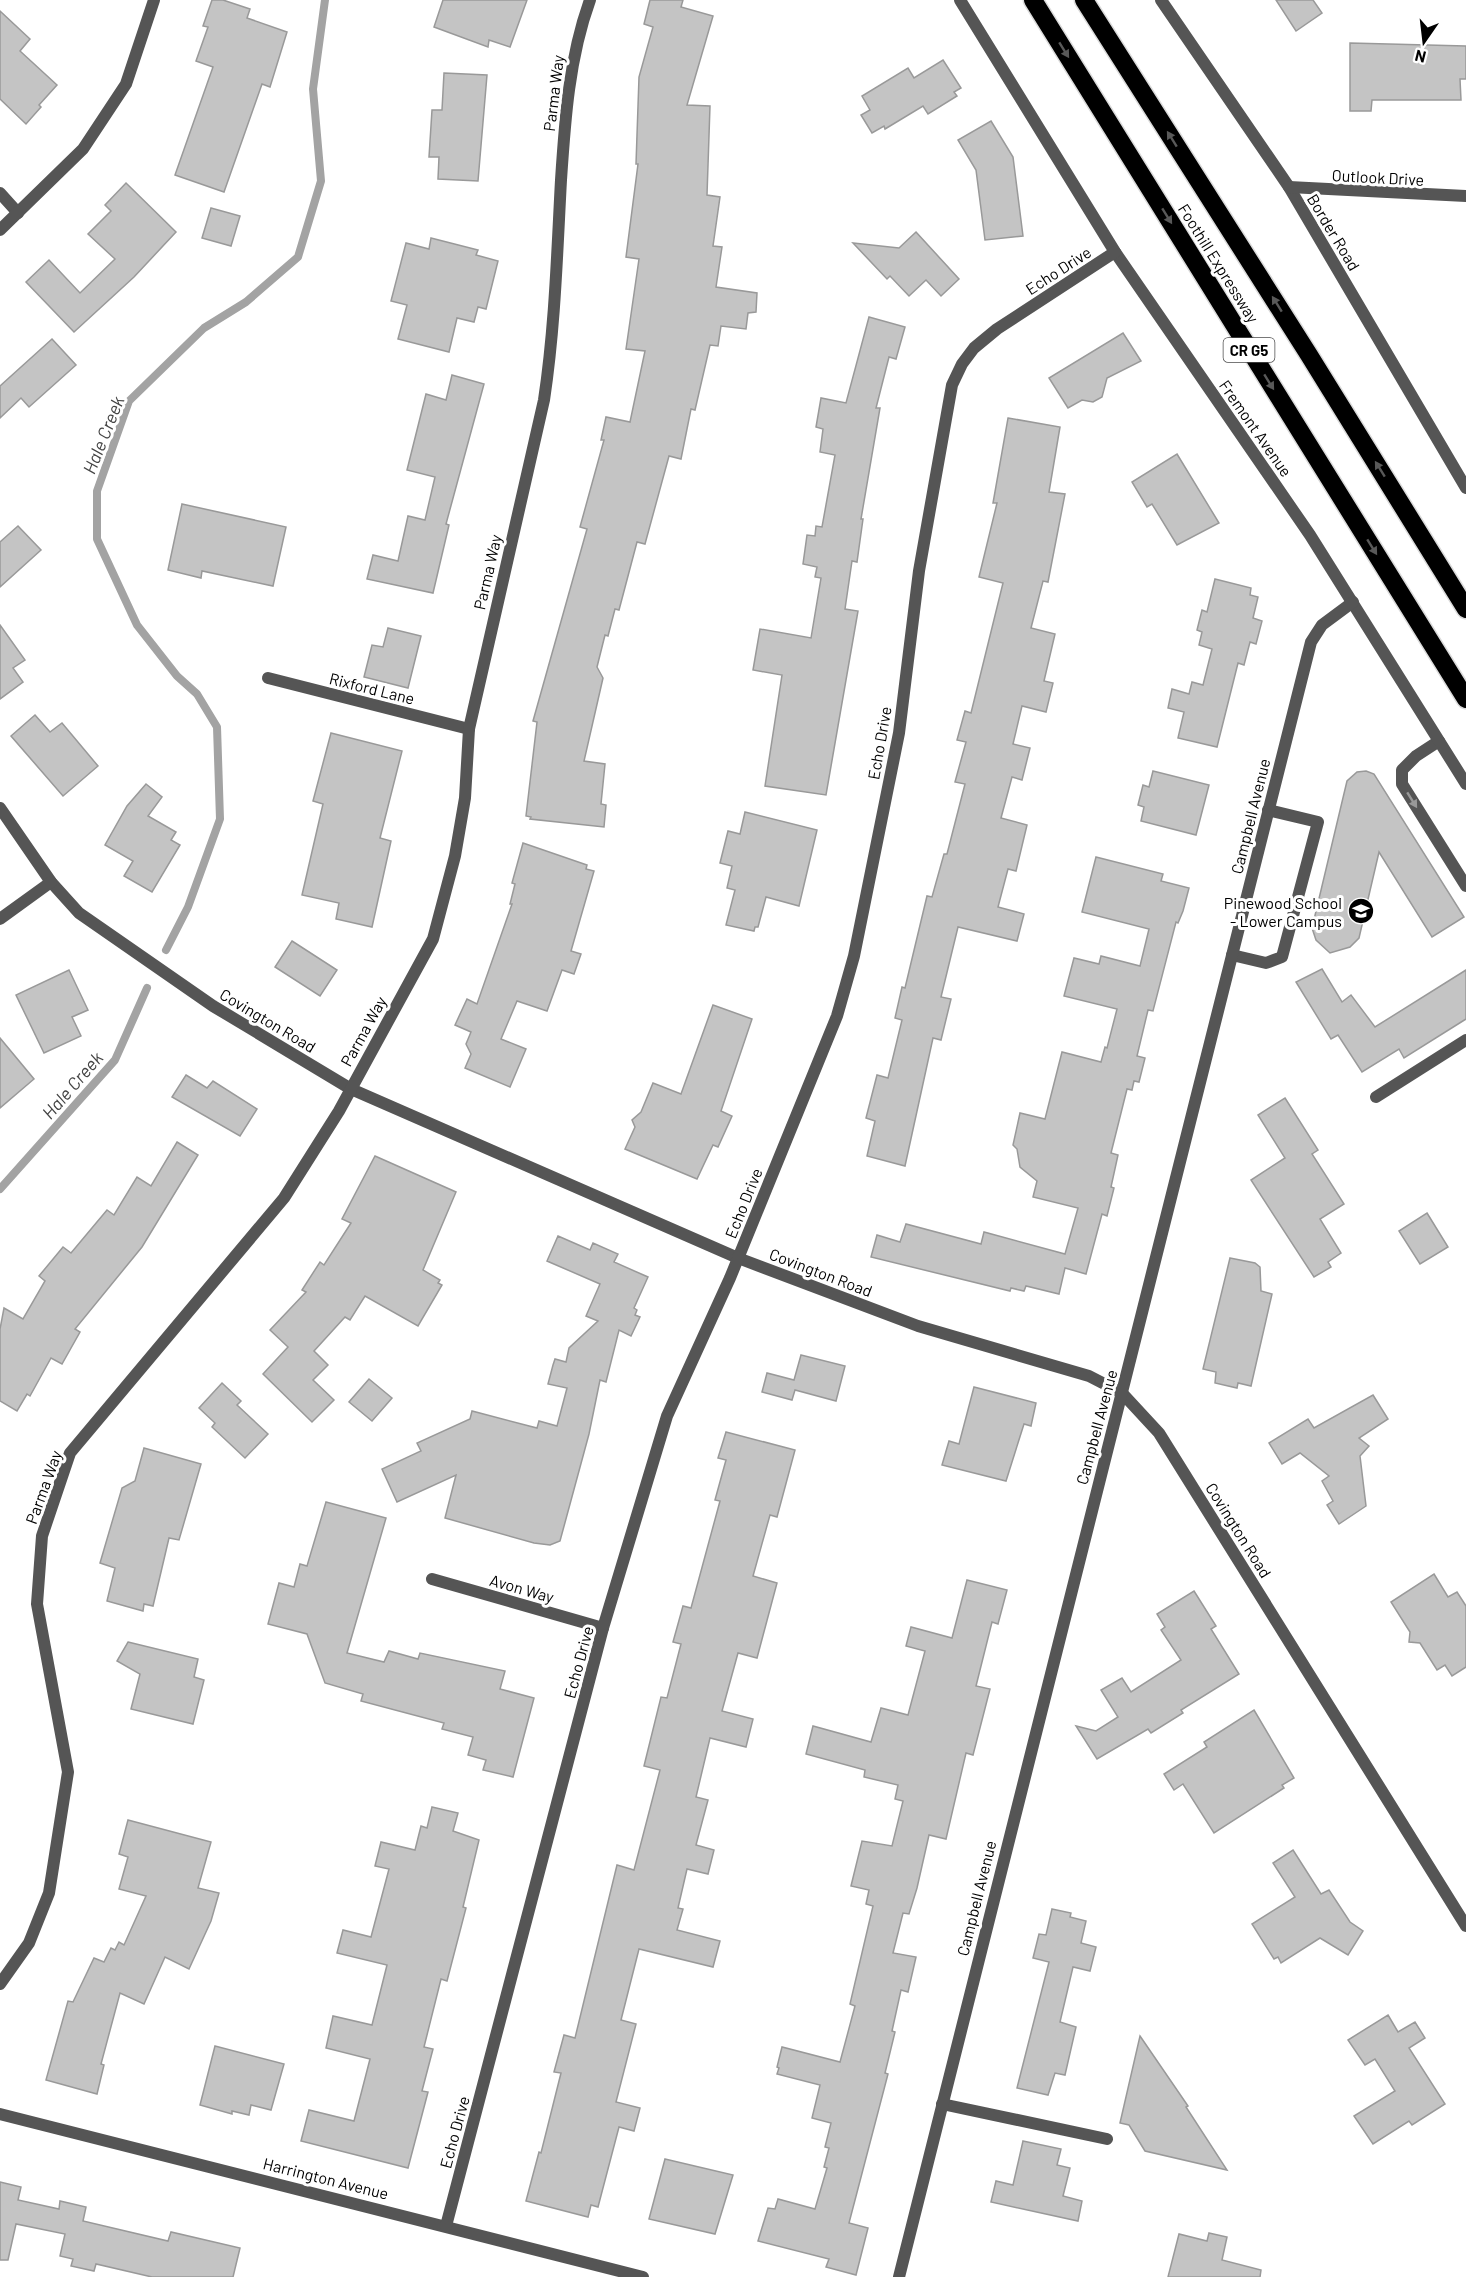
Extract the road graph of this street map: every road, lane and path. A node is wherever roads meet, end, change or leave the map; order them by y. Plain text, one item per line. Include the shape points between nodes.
1 (154, 0) edge
2 (590, 0) edge
3 (960, 0) edge
4 (1033, 0) edge
5 (1084, 0) edge
6 (1161, 0) edge
7 (1289, 188) junction
8 (0, 193) edge
9 (1466, 196) edge
10 (18, 213) junction
11 (0, 230) edge
12 (1115, 252) junction
13 (1466, 488) edge
14 (1353, 602) junction
15 (1466, 609) edge
16 (268, 678) dead end
17 (1466, 699) edge
18 (469, 729) junction
19 (1439, 741) junction
20 (1466, 784) edge
21 (0, 808) edge
22 (1268, 810) junction
23 (51, 882) junction
24 (1466, 886) edge
25 (0, 919) edge
26 (1232, 955) junction
27 (1466, 1040) edge
28 (351, 1089) junction
29 (1376, 1096) dead end
30 (738, 1258) junction
31 (1122, 1393) junction
32 (432, 1579) dead end
33 (603, 1629) junction
34 (1466, 1926) edge
35 (0, 1984) edge
36 (942, 2104) junction
37 (0, 2114) edge
38 (1107, 2139) dead end
39 (446, 2226) junction
40 (643, 2277) edge
41 (899, 2277) edge

1 - 10 street via 126,84 83,149
2 - 18 street, Parma Way via 577,35 565,116 551,354 544,400
3 - 12 street, Fremont Avenue
4 -> 17 highway, Foothill Expressway / CR G5
15 -> 5 highway, Foothill Expressway / CR G5
6 - 7 street, Border Road
7 - 9 street, Outlook Drive
7 - 13 street, Border Road
8 - 10 street
10 - 11 street
12 - 14 street, Fremont Avenue
12 - 30 street, Echo Drive via 997,329 974,348 952,385 919,571 899,733 854,956 837,1017
14 - 19 street, Fremont Avenue
14 - 22 street, Campbell Avenue via 1322,625 1311,642
16 - 18 street, Rixford Lane
18 - 28 street, Parma Way via 465,798 456,856 433,939
19 - 20 street, Fremont Avenue
19 -> 24 street via 1402,770 1402,784
21 - 23 street, Covington Road
22 - 26 street, Campbell Avenue
22 - 26 street via 1318,822 1282,957 1266,963
23 - 25 street
23 - 28 street, Covington Road via 78,913 121,944 213,1006
26 - 31 street, Campbell Avenue
27 - 29 street
28 - 30 street, Covington Road
28 - 35 street, Parma Way via 284,1198 70,1453 42,1536 38,1604 68,1772 49,1893 29,1943
30 - 31 street, Covington Road via 918,1326 1089,1376
30 - 33 street, Echo Drive via 667,1416
31 - 34 street, Covington Road via 1159,1433
31 - 36 street, Campbell Avenue
32 - 33 street, Avon Way
33 - 39 street, Echo Drive
36 - 38 street
36 - 41 street, Campbell Avenue
37 - 39 street, Harrington Avenue
39 - 40 street, Harrington Avenue

